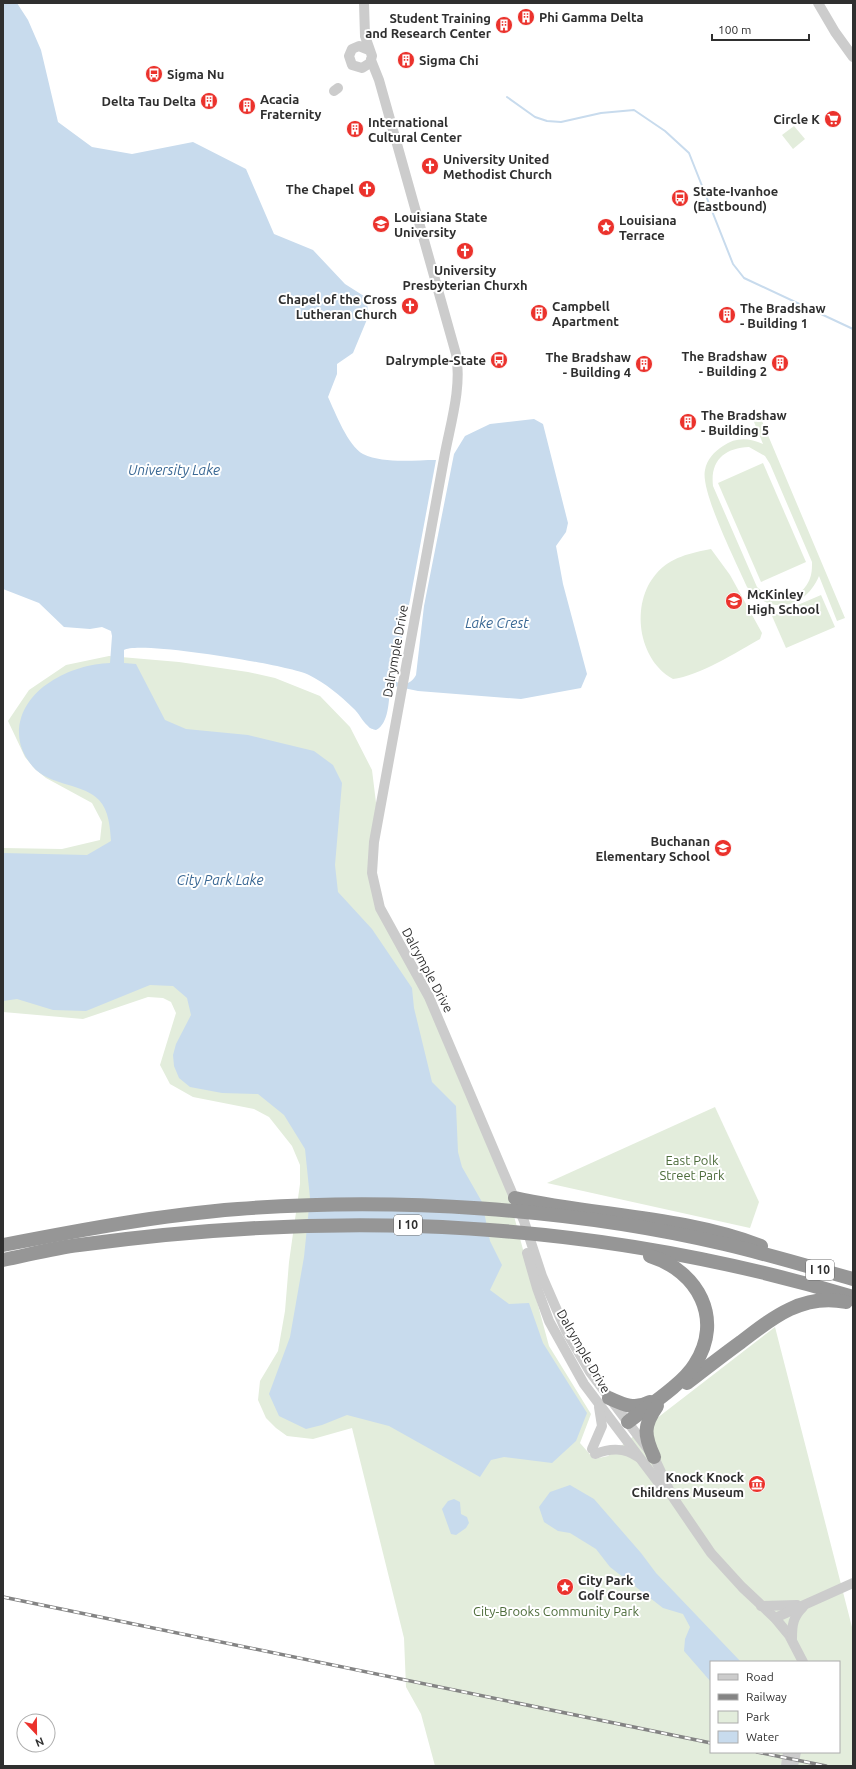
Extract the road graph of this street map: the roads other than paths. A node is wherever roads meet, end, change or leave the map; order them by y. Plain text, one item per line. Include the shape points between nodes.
1 (364, 3) edge
2 (818, 3) edge
3 (364, 36) junction
4 (359, 46) junction
5 (370, 55) junction
6 (853, 57) edge
7 (362, 68) junction
8 (380, 90) junction
9 (515, 1198) junction
10 (592, 1240) junction
11 (3, 1245) edge
12 (3, 1260) edge
13 (786, 1261) junction
14 (853, 1279) edge
15 (853, 1297) edge
16 (853, 1303) edge
17 (579, 1373) junction
18 (604, 1400) junction
19 (657, 1402) junction
20 (629, 1426) junction
21 (649, 1459) junction
22 (853, 1583) edge
23 (805, 1604) junction
24 (761, 1606) junction
25 (775, 1618) junction
26 (792, 1638) junction
27 (803, 1661) edge
28 (788, 1753) edge
29 (796, 1753) edge
30 (786, 1766) edge
31 (793, 1766) edge

1 - 3 street, Dalrymple Drive
2 - 6 street
3 - 4 street, Dalrymple Drive
3 - 5 street, Dalrymple Drive
4 - 5 street
4 - 7 street via 352,49 349,59 355,67
5 - 7 street via 368,66
5 - 8 street, Dalrymple Drive
7 - 8 street, Dalrymple Drive
8 - 9 street, Dalrymple Drive via 456,354 458,370 455,400 374,842 372,873 383,913 429,997
9 - 13 highway via 538,1204 639,1217 723,1233 772,1250
9 - 17 street, Dalrymple Drive via 519,1222 543,1305 557,1336
9 - 18 street, Dalrymple Drive via 542,1276 563,1325
10 - 12 highway, I 10 via 546,1234 401,1224 270,1226 77,1245
10 - 15 highway, I 10 via 701,1258
10 - 19 highway via 668,1262 691,1281 700,1296 707,1326 703,1349 688,1374
11 - 13 highway, I 10 via 106,1225 228,1210 345,1205 405,1206 547,1215 642,1228 724,1244
13 - 14 highway, I 10
16 - 19 highway via 819,1300 783,1311
17 - 18 street, Dalrymple Drive via 584,1384
17 - 20 street via 589,1380
18 - 19 highway via 635,1407
18 - 20 street, Dalrymple Drive
18 - 21 street, Dalrymple Drive
18 - 21 street via 602,1426 593,1452 620,1449
19 - 20 highway
19 - 21 highway via 646,1430
20 - 21 street, Dalrymple Drive
21 - 24 street, Dalrymple Drive via 711,1553
22 - 23 street
23 - 24 street
23 - 25 street
23 - 26 street via 794,1618
24 - 25 street, Dalrymple Drive
25 - 26 street, Dalrymple Drive
26 - 27 street, Dalrymple Drive
28 - 30 street
29 - 31 street

